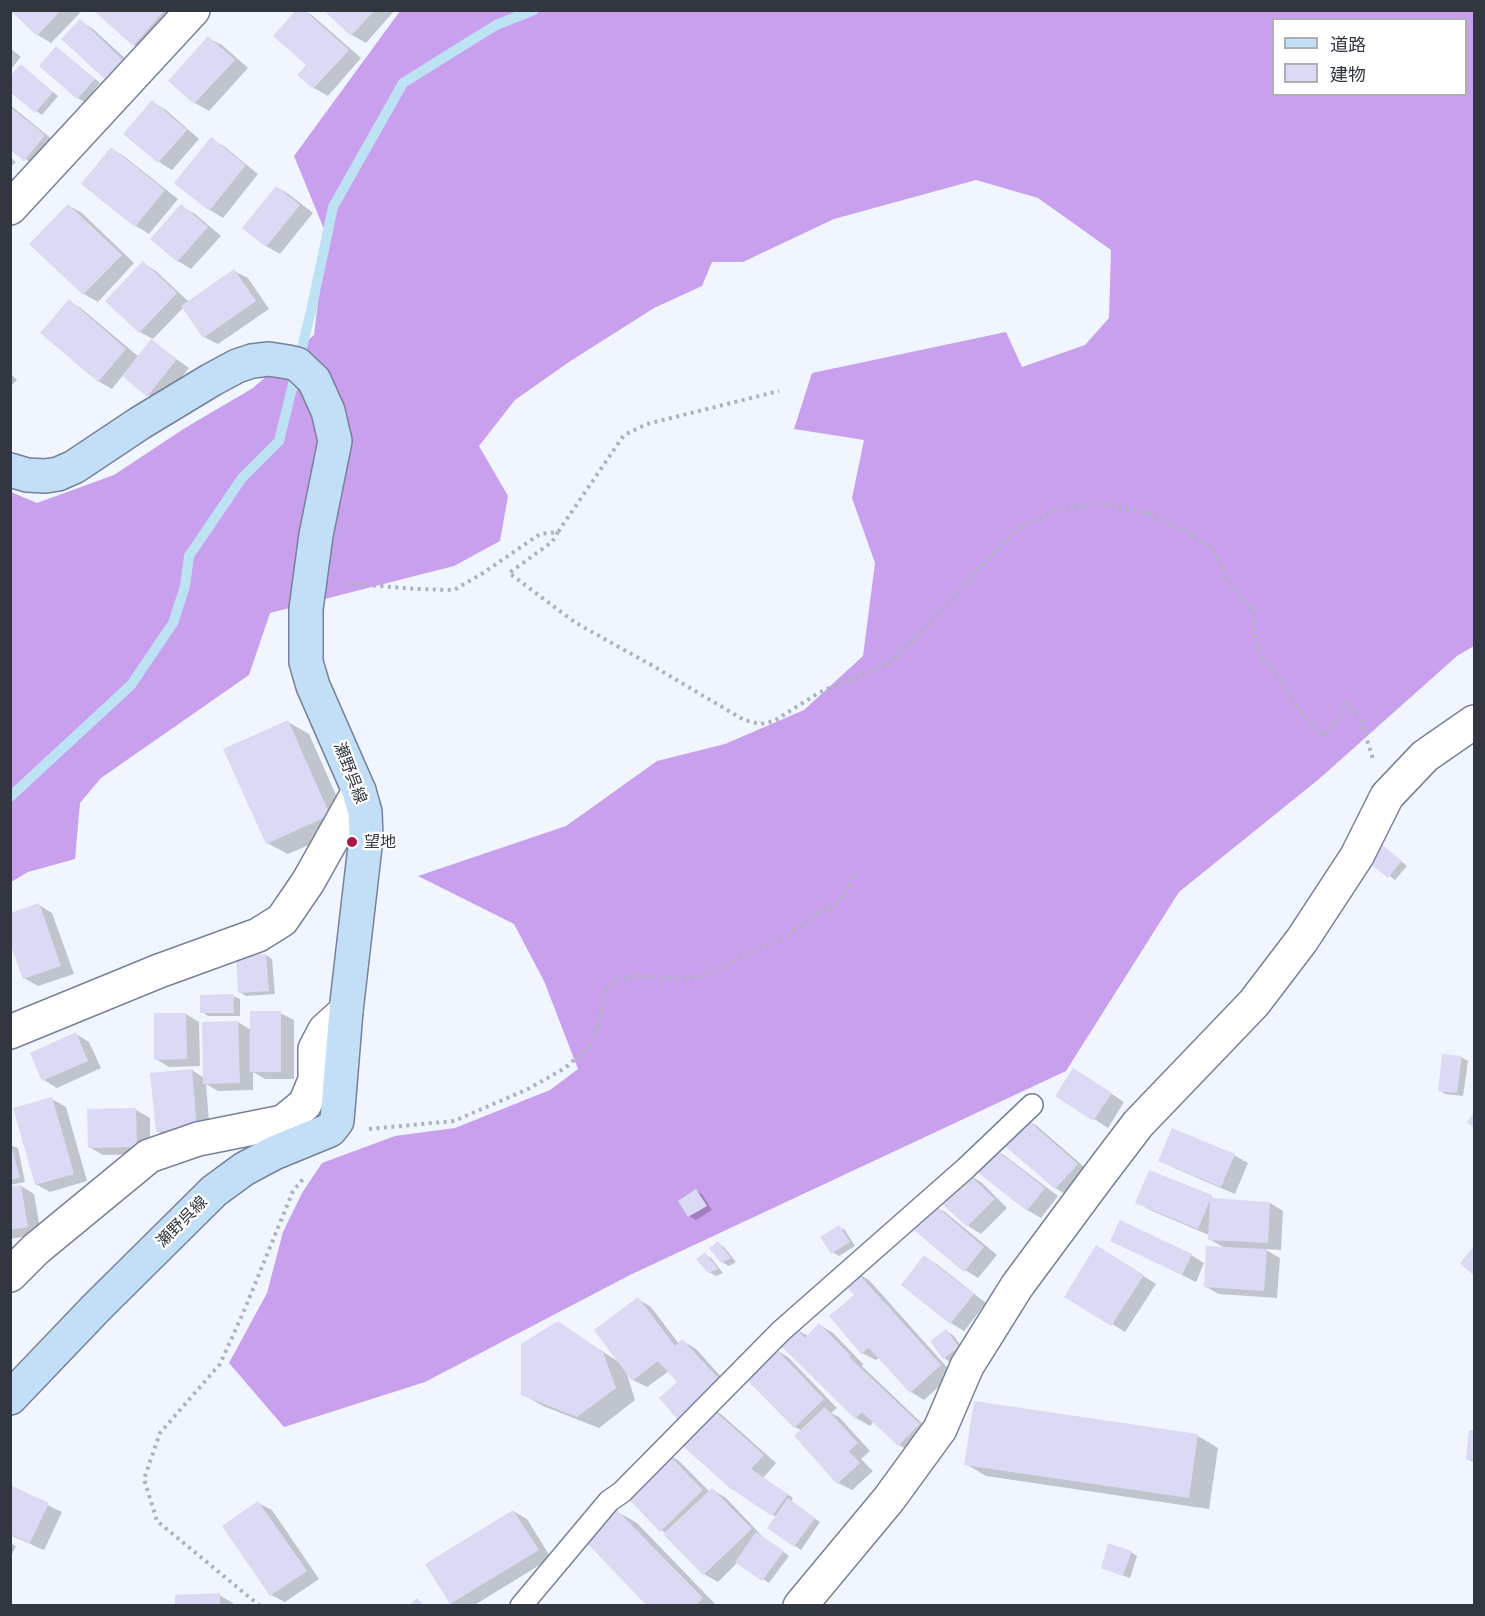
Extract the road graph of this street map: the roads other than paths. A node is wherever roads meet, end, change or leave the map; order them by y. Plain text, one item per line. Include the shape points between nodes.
1 (190, 11) edge
2 (10, 208) edge
3 (10, 470) edge
4 (1474, 722) edge
5 (359, 791) junction
6 (346, 1011) junction
7 (10, 1032) edge
8 (1032, 1105) dead end
9 (10, 1275) edge
10 (10, 1398) edge
11 (522, 1605) edge
12 (800, 1605) edge

1 - 2 street
3 - 5 main road, 瀬野呉線 via 27,475 58,474 237,366 269,359 297,364 320,392 335,441 306,609 306,662
4 - 12 street via 1425,756 1387,796 1357,856 1302,940 1254,1003 1138,1124 1097,1178 1017,1286 968,1366 940,1429 889,1499
5 - 6 main road, 瀬野呉線 via 366,838
5 - 7 street via 282,920 258,935
6 - 9 street via 325,1030 315,1049 315,1080 305,1104 283,1122 198,1139 149,1156
6 - 10 main road, 瀬野呉線 via 337,1121 330,1130 274,1153 214,1191
8 - 11 lane via 781,1330 609,1501

